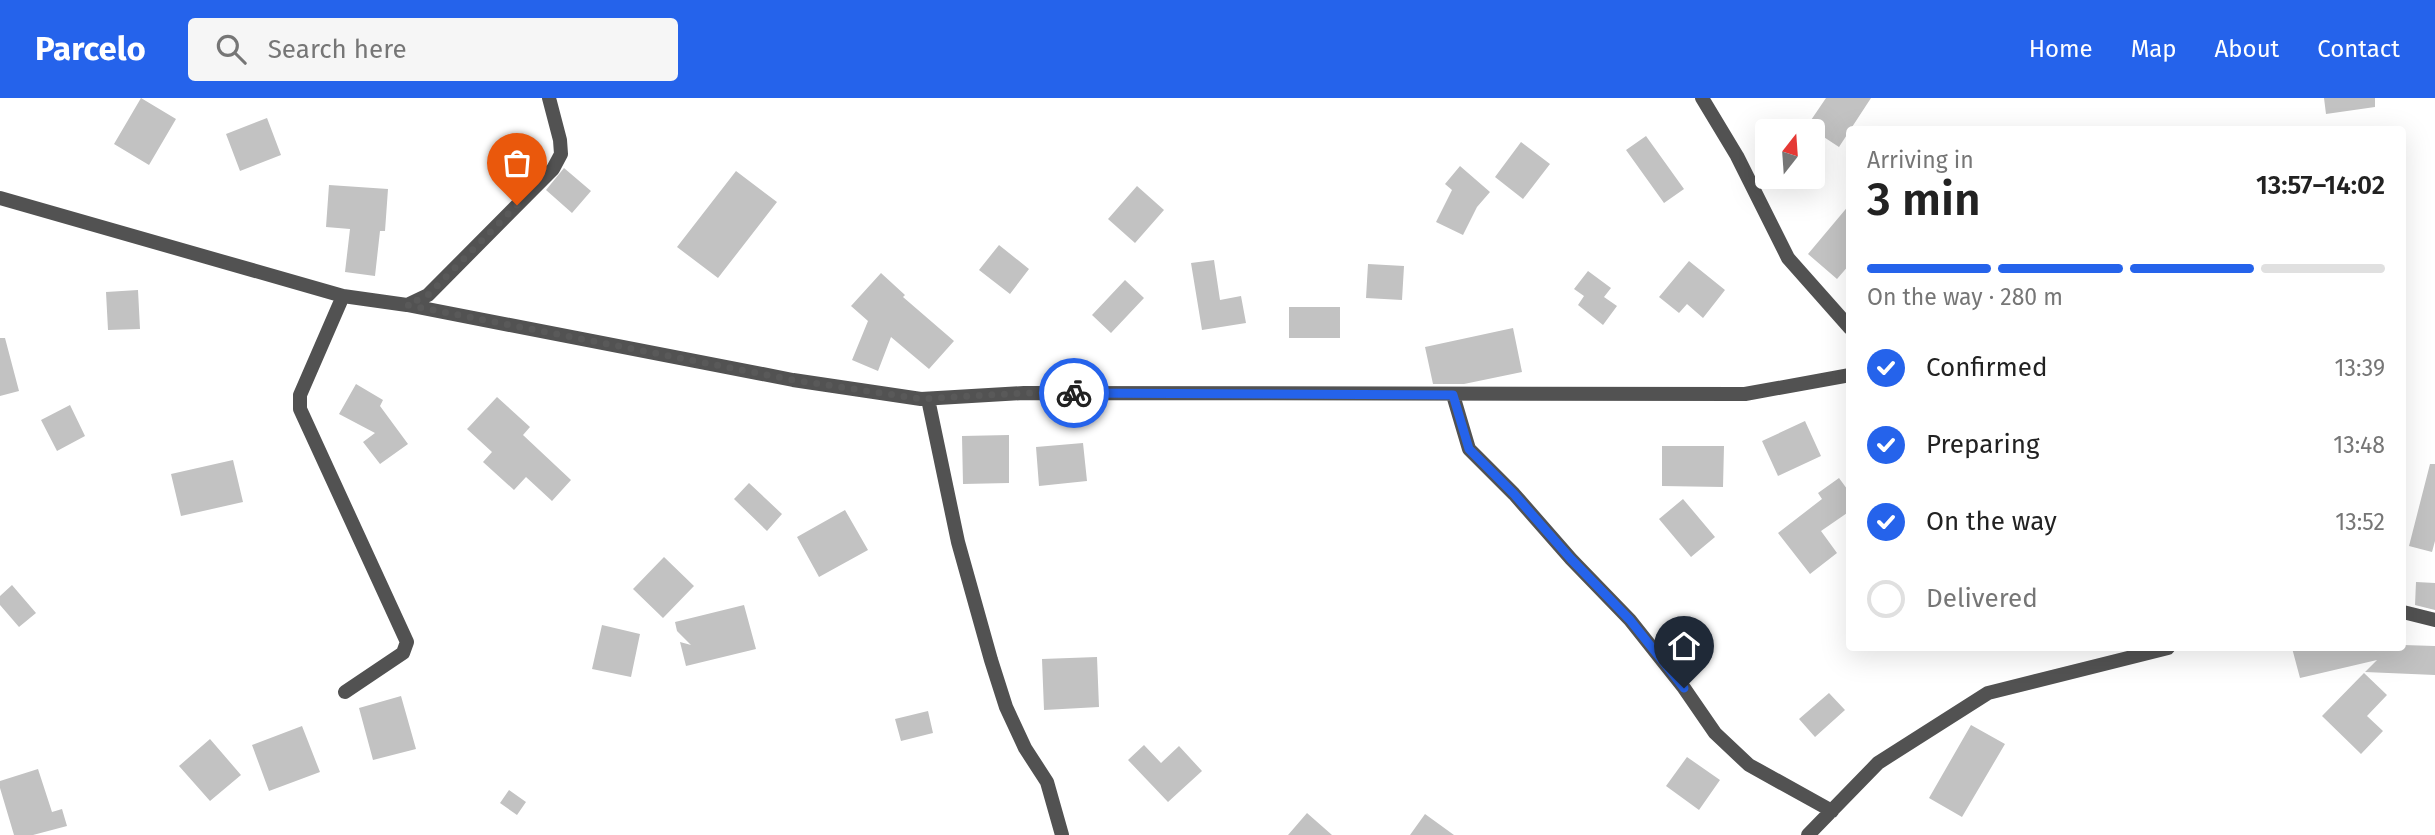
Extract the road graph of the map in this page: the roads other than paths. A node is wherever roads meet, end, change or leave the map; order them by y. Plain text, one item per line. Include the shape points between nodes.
1 (549, 98) edge
2 (1702, 98) edge
3 (0, 198) edge
4 (343, 296) junction
5 (407, 305) junction
6 (1846, 323) edge
7 (1846, 376) edge
8 (1453, 395) junction
9 (928, 399) junction
10 (2406, 613) edge
11 (2435, 620) edge
12 (2156, 651) edge
13 (345, 692) dead end
14 (1832, 811) junction
15 (1812, 833) edge
16 (1062, 835) edge

1 - 5 street via 561,147 553,169 428,295
2 - 6 street via 1788,258
3 - 4 street
4 - 5 street
4 - 13 street via 300,395 300,409 407,642 403,653
5 - 9 street via 793,380
7 - 8 street via 1745,394
8 - 9 street via 1024,393
8 - 14 street via 1469,449 1630,620 1715,733 1749,765
9 - 16 street via 958,542 991,660 1025,748 1048,782
10 - 11 street
12 - 14 street via 1988,693 1878,763
14 - 15 street

